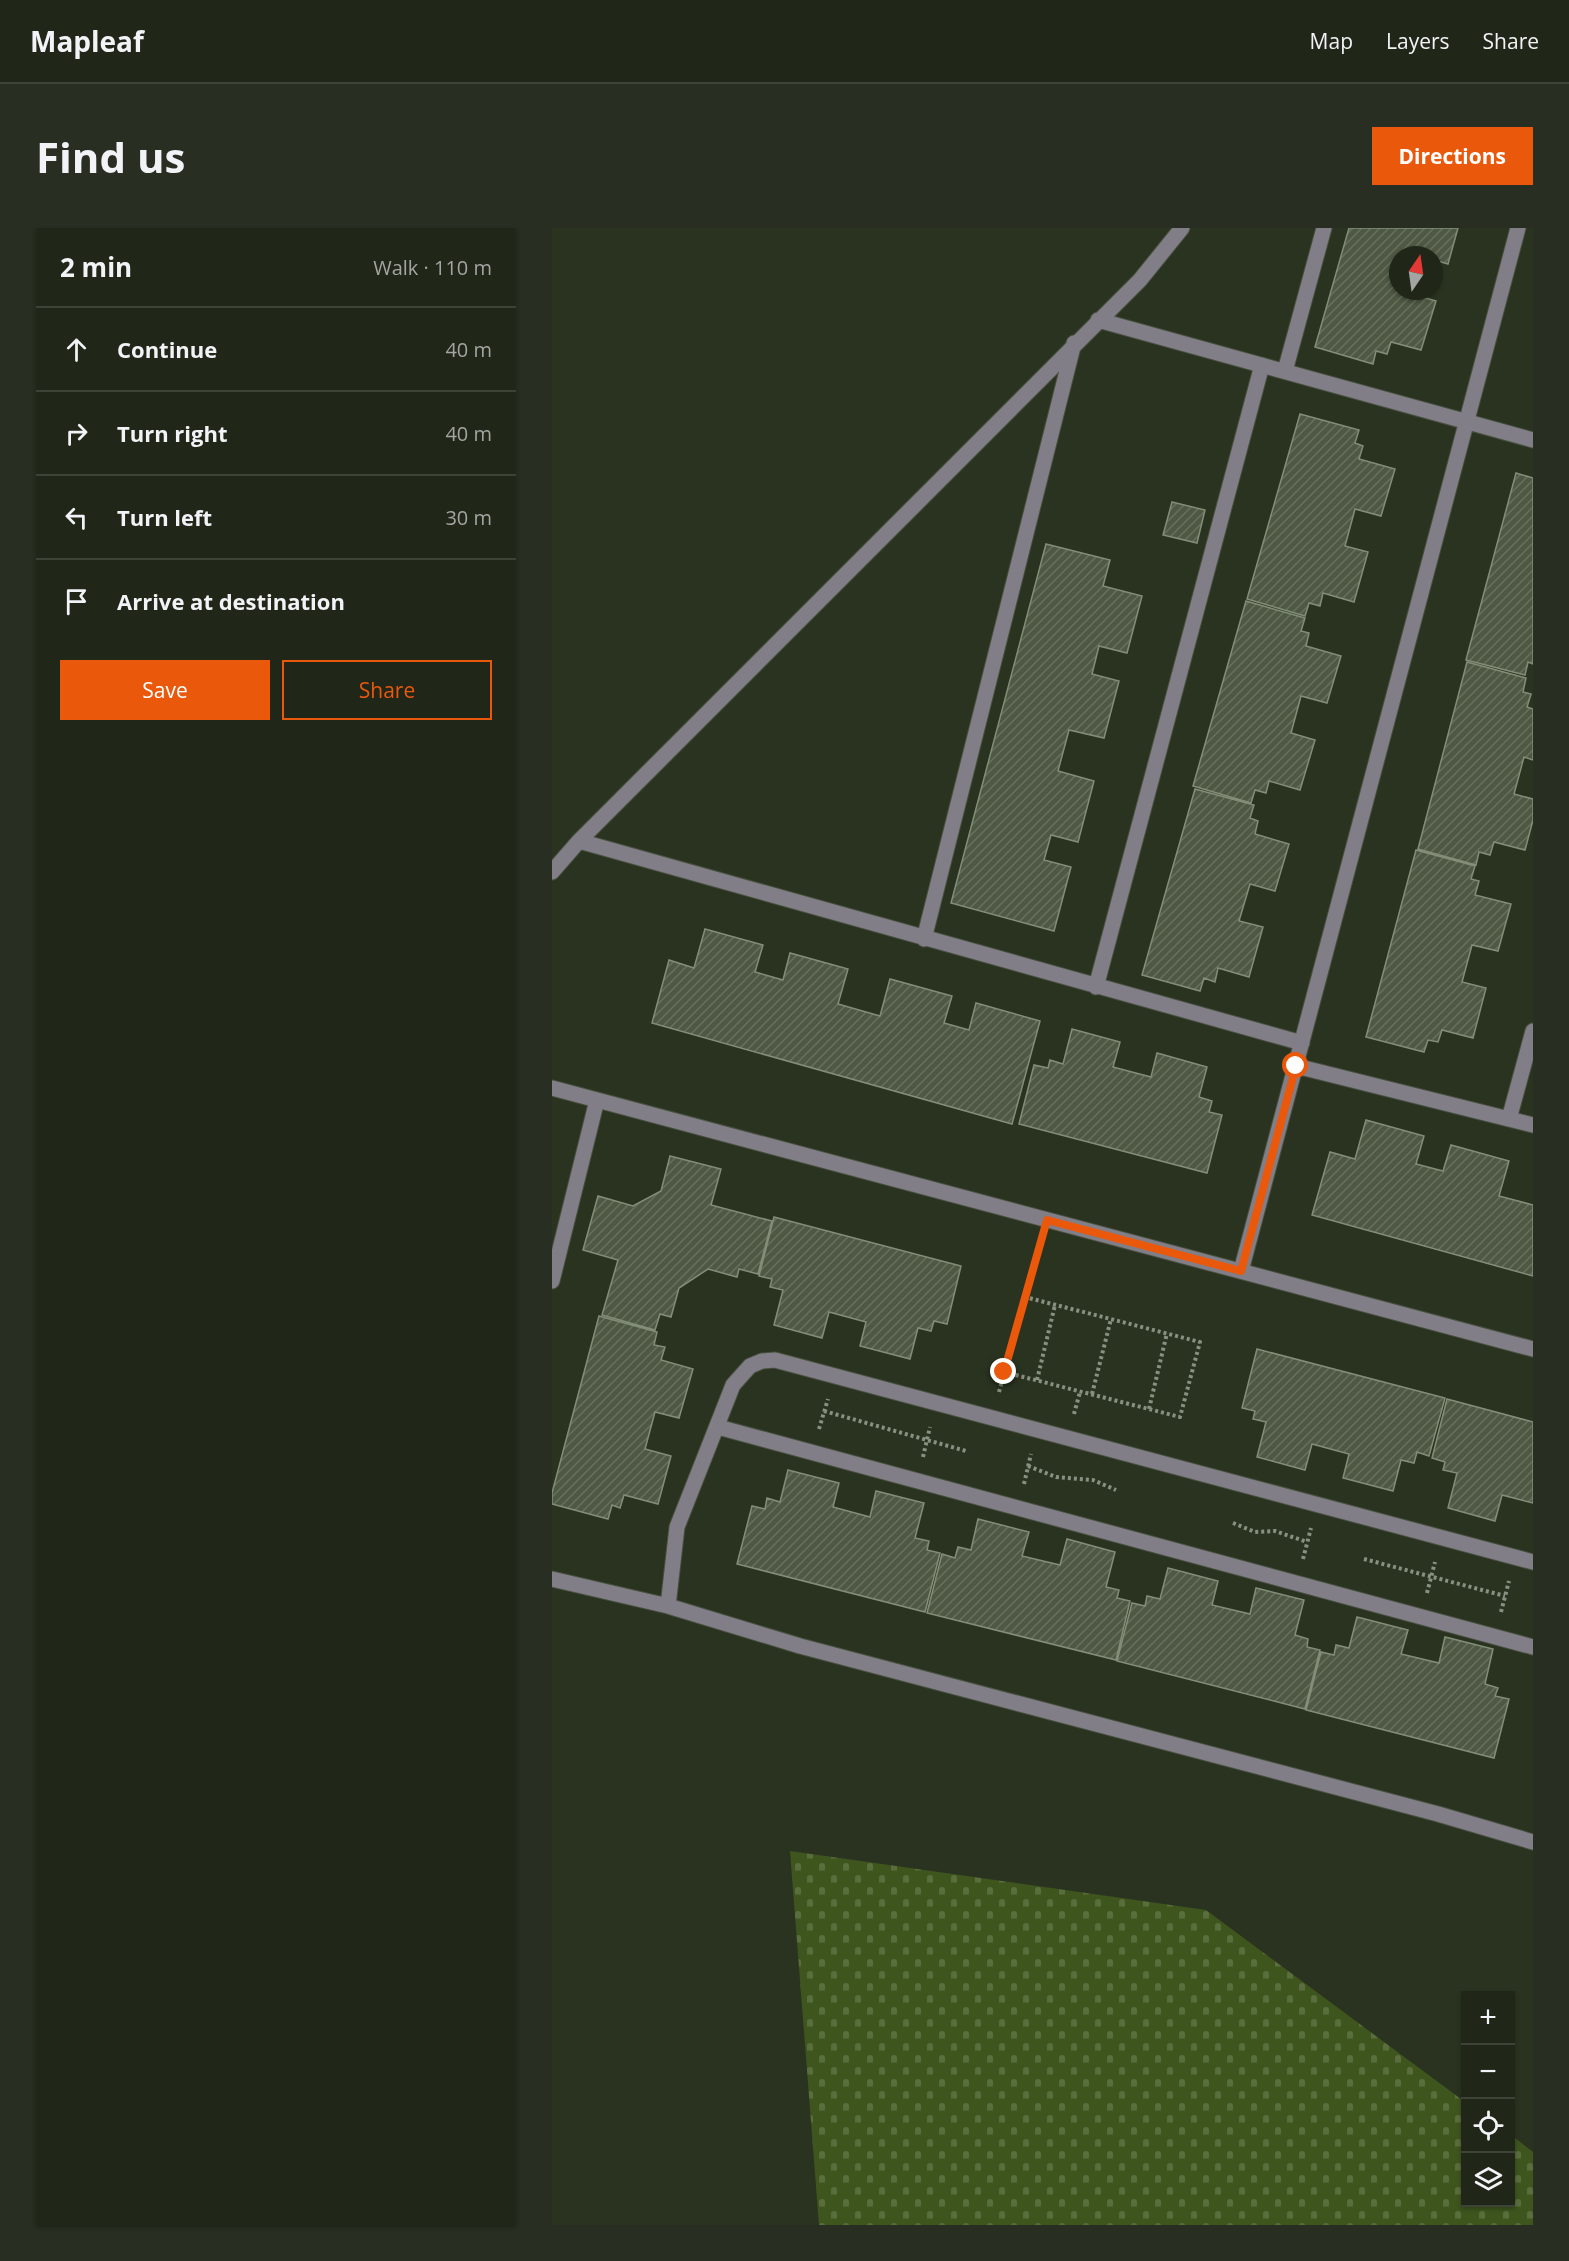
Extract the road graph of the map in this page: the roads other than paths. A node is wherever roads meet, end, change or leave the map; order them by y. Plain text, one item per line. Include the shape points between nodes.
1 (1182, 228) edge
2 (1324, 228) edge
3 (1518, 228) edge
4 (1098, 320) junction
5 (1074, 343) junction
6 (1262, 365) junction
7 (1285, 371) junction
8 (1467, 421) junction
9 (1533, 440) edge
10 (579, 841) junction
11 (552, 872) edge
12 (924, 939) junction
13 (1096, 987) junction
14 (1533, 1031) edge
15 (1302, 1043) junction
16 (1296, 1066) junction
17 (552, 1088) edge
18 (597, 1100) junction
19 (1509, 1119) junction
20 (1533, 1125) edge
21 (1241, 1271) junction
22 (552, 1281) edge
23 (1533, 1349) edge
24 (718, 1427) junction
25 (1533, 1562) edge
26 (552, 1579) edge
27 (668, 1606) junction
28 (1533, 1647) edge
29 (1533, 1842) edge

1 - 4 street via 1140,280
2 - 7 street
3 - 8 street
4 - 5 street
4 - 6 street
5 - 10 street
5 - 12 street
6 - 7 street
6 - 13 street
7 - 8 street
8 - 9 street
8 - 15 street
10 - 11 street
10 - 12 street
12 - 13 street
13 - 15 street
14 - 19 street
15 - 16 street
16 - 19 street
16 - 21 street
17 - 18 street
18 - 21 street
18 - 22 street
19 - 20 street
21 - 23 street
24 - 25 street via 740,1375 762,1361 775,1360
24 - 27 street via 677,1527
24 - 28 street
26 - 27 street
27 - 29 street via 812,1649

